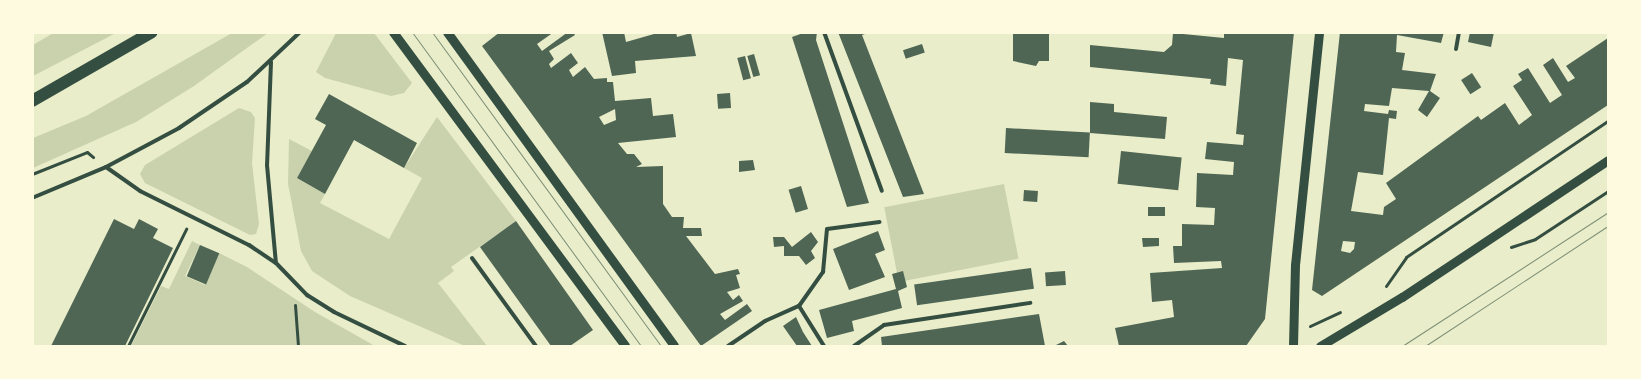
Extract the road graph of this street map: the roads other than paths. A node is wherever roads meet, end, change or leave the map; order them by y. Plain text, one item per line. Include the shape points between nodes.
1 (152, 32) edge
2 (300, 32) edge
3 (393, 32) edge
4 (447, 32) edge
5 (824, 32) edge
6 (1319, 32) edge
7 (1459, 32) edge
8 (1456, 49) dead end
9 (272, 62) junction
10 (32, 101) edge
11 (1608, 160) edge
12 (106, 167) junction
13 (882, 191) dead end
14 (32, 198) edge
15 (880, 222) dead end
16 (472, 258) dead end
17 (276, 263) junction
18 (1030, 303) dead end
19 (799, 306) junction
20 (405, 346) edge
21 (536, 346) edge
22 (625, 346) edge
23 (674, 346) edge
24 (728, 346) edge
25 (824, 346) edge
26 (854, 346) edge
27 (1293, 346) edge
28 (1320, 346) edge

1 - 10 main road
2 - 9 lane
3 - 22 street
4 - 23 street
5 - 13 lane
6 - 27 street via 1295,265
7 - 8 lane
9 - 12 lane via 212,107
9 - 17 lane via 267,165
11 - 28 street via 1402,297
12 - 14 lane
12 - 17 lane via 140,191
15 - 19 lane via 827,229 823,272
16 - 21 lane
17 - 20 lane via 306,295
18 - 26 lane via 884,324
19 - 24 lane via 765,321
19 - 25 lane

